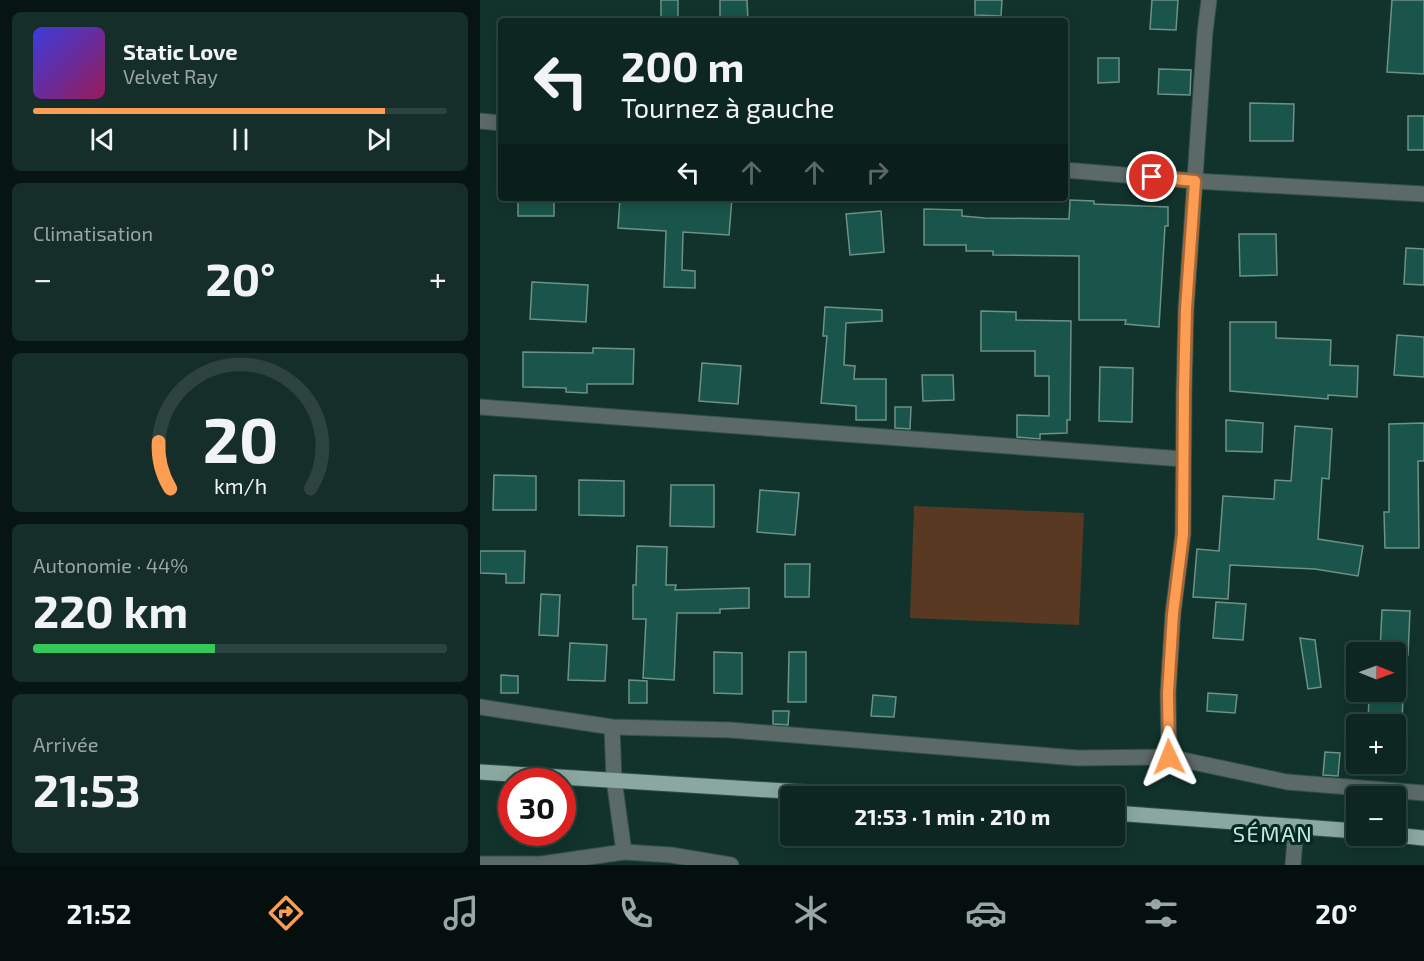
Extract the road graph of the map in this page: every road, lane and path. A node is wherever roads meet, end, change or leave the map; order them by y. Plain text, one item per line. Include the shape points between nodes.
1 (1209, 0) edge
2 (480, 121) edge
3 (498, 123) edge
4 (1068, 171) edge
5 (1195, 181) junction
6 (1424, 194) edge
7 (480, 406) edge
8 (1184, 459) junction
9 (480, 706) edge
10 (612, 727) junction
11 (1169, 757) junction
12 (480, 772) edge
13 (614, 779) junction
14 (780, 790) edge
15 (1424, 793) edge
16 (1125, 814) edge
17 (1296, 826) junction
18 (1346, 830) edge
19 (1406, 836) edge
20 (1424, 838) edge
21 (624, 852) junction
22 (480, 864) edge
23 (731, 865) edge
24 (1293, 865) edge

1 - 5 street
2 - 3 street
4 - 5 street
5 - 6 street
5 - 8 street via 1186,309
7 - 8 street
8 - 11 street via 1183,534 1168,693
9 - 10 street
10 - 11 street via 731,730 1077,758
10 - 13 street
11 - 15 street via 1287,782
12 - 13 main road
13 - 14 main road
13 - 21 street
16 - 17 main road
17 - 18 main road
17 - 24 street
19 - 20 main road
21 - 22 street via 541,864
21 - 23 street

